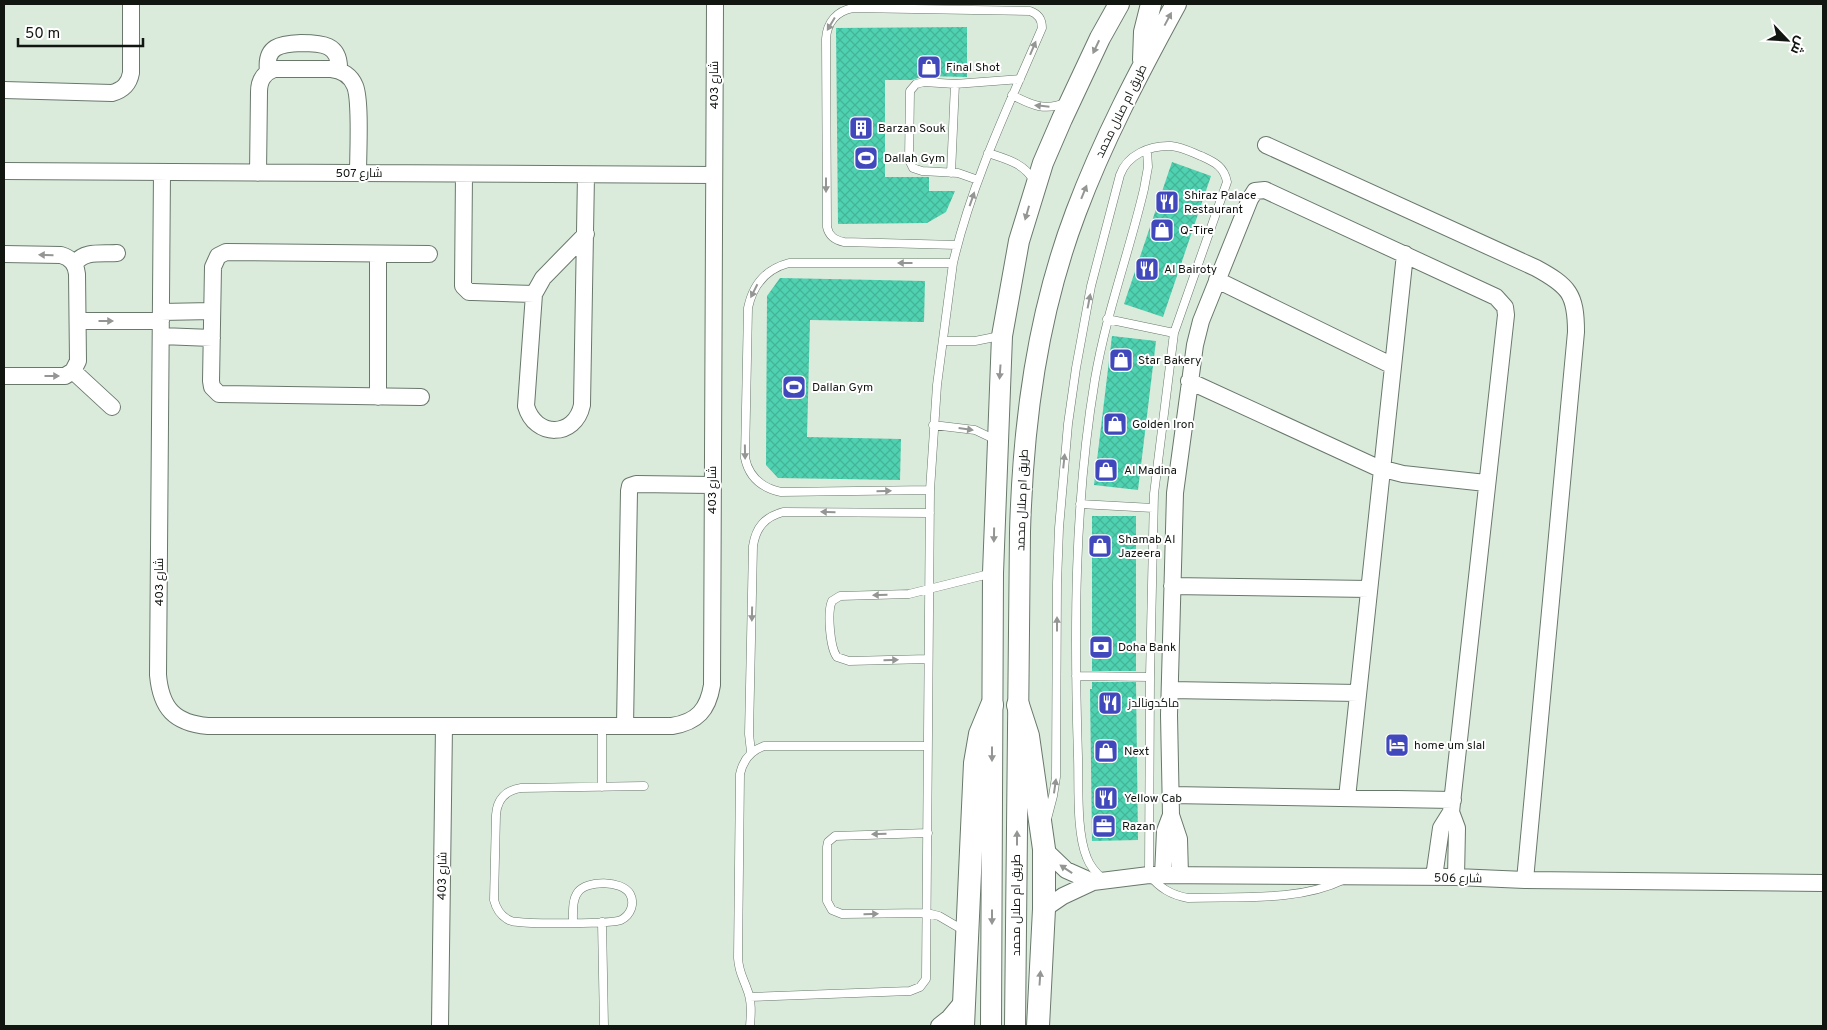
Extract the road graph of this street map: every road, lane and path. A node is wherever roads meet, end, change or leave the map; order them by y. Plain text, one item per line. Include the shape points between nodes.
1 (131, 4) edge
2 (715, 4) edge
3 (1119, 4) edge
4 (1151, 4) edge
5 (1176, 4) edge
6 (1144, 64) junction
7 (339, 70) junction
8 (268, 71) junction
9 (1020, 79) junction
10 (956, 84) junction
11 (4, 90) edge
12 (1012, 95) junction
13 (1072, 98) junction
14 (1266, 145) dead end
15 (1147, 150) junction
16 (988, 153) junction
17 (4, 171) edge
18 (162, 172) junction
19 (258, 173) junction
20 (358, 173) junction
21 (951, 173) junction
22 (464, 174) junction
23 (586, 175) junction
24 (714, 175) junction
25 (978, 180) junction
26 (1036, 185) junction
27 (586, 234) junction
28 (957, 245) junction
29 (117, 253) dead end
30 (4, 254) edge
31 (378, 254) junction
32 (429, 254) dead end
33 (1405, 254) junction
34 (953, 263) junction
35 (74, 264) junction
36 (1217, 280) junction
37 (534, 294) junction
38 (212, 311) junction
39 (1107, 319) junction
40 (78, 321) junction
41 (161, 323) junction
42 (1174, 333) junction
43 (1002, 336) junction
44 (212, 338) junction
45 (943, 342) junction
46 (1393, 366) junction
47 (74, 371) junction
48 (4, 376) edge
49 (1189, 381) junction
50 (378, 397) junction
51 (421, 397) dead end
52 (112, 407) dead end
53 (933, 425) junction
54 (997, 441) junction
55 (1383, 470) junction
56 (1486, 483) junction
57 (712, 485) junction
58 (930, 490) junction
59 (1080, 504) junction
60 (1153, 508) junction
61 (930, 513) junction
62 (993, 573) junction
63 (1172, 586) junction
64 (1369, 589) junction
65 (929, 590) junction
66 (928, 659) junction
67 (1076, 676) junction
68 (1150, 677) junction
69 (1170, 690) junction
70 (1358, 693) junction
71 (992, 705) junction
72 (1018, 705) junction
73 (444, 726) junction
74 (602, 726) junction
75 (625, 726) junction
76 (928, 746) junction
77 (751, 752) junction
78 (644, 786) dead end
79 (602, 787) junction
80 (1171, 795) junction
81 (1347, 798) junction
82 (1452, 806) junction
83 (1171, 815) junction
84 (928, 833) junction
85 (1043, 841) junction
86 (1156, 875) junction
87 (1180, 875) junction
88 (1349, 877) junction
89 (1434, 877) junction
90 (1456, 878) junction
91 (1525, 880) junction
92 (1099, 881) junction
93 (1823, 883) edge
94 (1044, 908) junction
95 (927, 913) junction
96 (573, 922) junction
97 (602, 922) junction
98 (967, 932) junction
99 (750, 997) junction
100 (964, 1000) junction
101 (440, 1026) edge
102 (604, 1026) edge
103 (750, 1026) edge
104 (939, 1026) edge
105 (963, 1026) edge
106 (991, 1026) edge
107 (1015, 1026) edge
108 (1038, 1026) edge

1 - 11 street via 131,73 122,90 112,93
2 - 24 street, شارع 403
3 -> 13 street, طريق ام صلال محمد
4 - 6 street via 1144,32
6 -> 5 street, طريق ام صلال محمد
72 -> 6 street, طريق ام صلال محمد via 1021,478 1034,370 1054,282 1075,213
7 - 8 street via 280,68
7 - 8 street via 338,57 328,47 296,43 279,45 273,50 269,56
7 - 20 street via 353,81 357,92
8 - 19 street via 259,85
9 - 10 lane
9 - 12 lane
9 -> 28 lane via 1042,28 1041,19 1034,12 853,8 841,12 828,26 828,233 837,241 844,242
10 - 21 lane
10 - 21 lane via 920,82 912,87 909,95 910,164 917,170
13 -> 12 lane via 1058,106 1042,108
12 - 16 lane
13 - 26 street, طريق ام صلال محمد
14 - 91 street via 1557,279 1569,293 1576,310
15 - 39 lane via 1143,196
15 - 42 lane via 1171,146 1221,166 1226,173 1227,182
85 -> 15 lane via 1056,777 1059,528 1076,368 1091,286 1120,175 1131,158
16 - 25 lane
16 - 26 lane via 1018,164
17 - 18 street, شارع 507
18 - 19 street, شارع 507
18 - 41 street, شارع 403
19 - 20 street, شارع 507
20 - 22 street, شارع 507
21 - 25 lane
22 - 23 street, شارع 507
22 - 37 street via 463,286 469,292
23 - 24 street, شارع 507
23 - 27 street
24 - 57 street, شارع 403
28 -> 25 lane
26 -> 43 street, طريق ام صلال محمد via 1019,241
27 - 37 street via 543,278
27 - 37 street via 582,405 573,423 561,429 542,427 531,418 526,406
28 - 34 lane
29 - 35 street via 88,254
35 -> 30 street via 61,255
31 - 32 street
31 - 38 street via 226,252 214,261 212,267
31 - 50 street
33 - 36 street via 1269,191 1260,190 1255,191 1250,199
33 - 46 street
33 - 56 street via 1496,297 1505,306
34 - 45 lane
34 -> 58 lane via 789,263 765,275 753,290 748,308 744,458 754,478 767,488 781,492
35 - 40 street
36 - 46 street
36 - 49 street via 1194,346
38 - 41 street
38 - 44 street
39 - 42 lane
39 - 59 lane via 1084,450
40 -> 41 street
40 - 47 street via 78,361
41 - 44 street
41 - 73 street, شارع 403 via 158,676 160,692 167,706 178,718 208,726
42 - 60 lane
43 - 45 lane
43 -> 54 street, طريق ام صلال محمد
44 - 50 street via 211,381 219,394
45 - 53 lane
46 - 55 street
48 -> 47 street via 65,376
47 - 52 street
49 - 55 street
49 - 63 street via 1175,493
50 - 51 street
53 -> 54 lane via 975,430
53 - 58 lane
54 -> 62 street, طريق ام صلال محمد
55 - 56 street
55 - 64 street
56 - 82 street
57 - 75 street, شارع 403 via 710,697 704,709 684,724
57 - 75 street via 630,486
58 - 61 lane
59 - 60 lane
59 - 67 lane
60 - 68 lane
61 - 65 lane
61 -> 77 lane via 783,512 774,514 760,525 753,546
62 - 65 lane
62 - 71 street, طريق ام صلال محمد
63 - 64 street
63 - 69 street
64 - 70 street
65 - 66 lane
65 -> 66 lane via 900,595 840,596 832,600 830,609 832,646 843,660
66 - 76 lane
67 - 68 lane
67 - 92 lane via 1082,838 1087,858
68 - 86 lane
69 - 70 street
69 - 80 street
70 - 81 street
71 - 98 main road via 980,734 975,763
71 -> 106 street, طريق ام صلال محمد
72 - 85 main road via 1028,736
107 -> 72 street, طريق ام صلال محمد
73 - 74 street, شارع 403
73 - 101 street, شارع 403
74 - 75 street, شارع 403
74 - 79 lane
76 - 77 lane via 764,746
76 - 84 lane
77 - 99 lane via 740,774 738,958 741,978
78 - 79 lane
79 - 96 lane via 514,789 503,795 496,808 496,908 514,922
80 - 81 street
80 - 83 street
81 - 82 street
82 - 89 street via 1441,828
82 - 90 street via 1457,828
83 - 86 street
83 - 87 street via 1179,839
84 - 95 lane
84 -> 95 lane via 834,836 827,847 826,896 829,906 842,914
92 -> 85 street via 1066,870
85 - 94 main road
86 - 87 street, شارع 506
86 - 88 lane via 1163,890 1188,898 1288,895 1320,889
86 - 92 street, شارع 506
87 - 88 street, شارع 506
88 - 89 street, شارع 506
89 - 90 street, شارع 506
90 - 91 street, شارع 506
91 - 93 street, شارع 506
92 - 94 street, شارع 506
108 -> 94 main road
95 - 98 lane
95 - 99 lane via 927,973 924,984 915,990
96 - 97 lane
96 - 97 lane via 574,901 581,889 594,884 623,887 632,898 630,913 622,920
97 - 102 lane
98 - 100 main road
99 - 103 lane
100 - 104 street
100 - 105 main road

